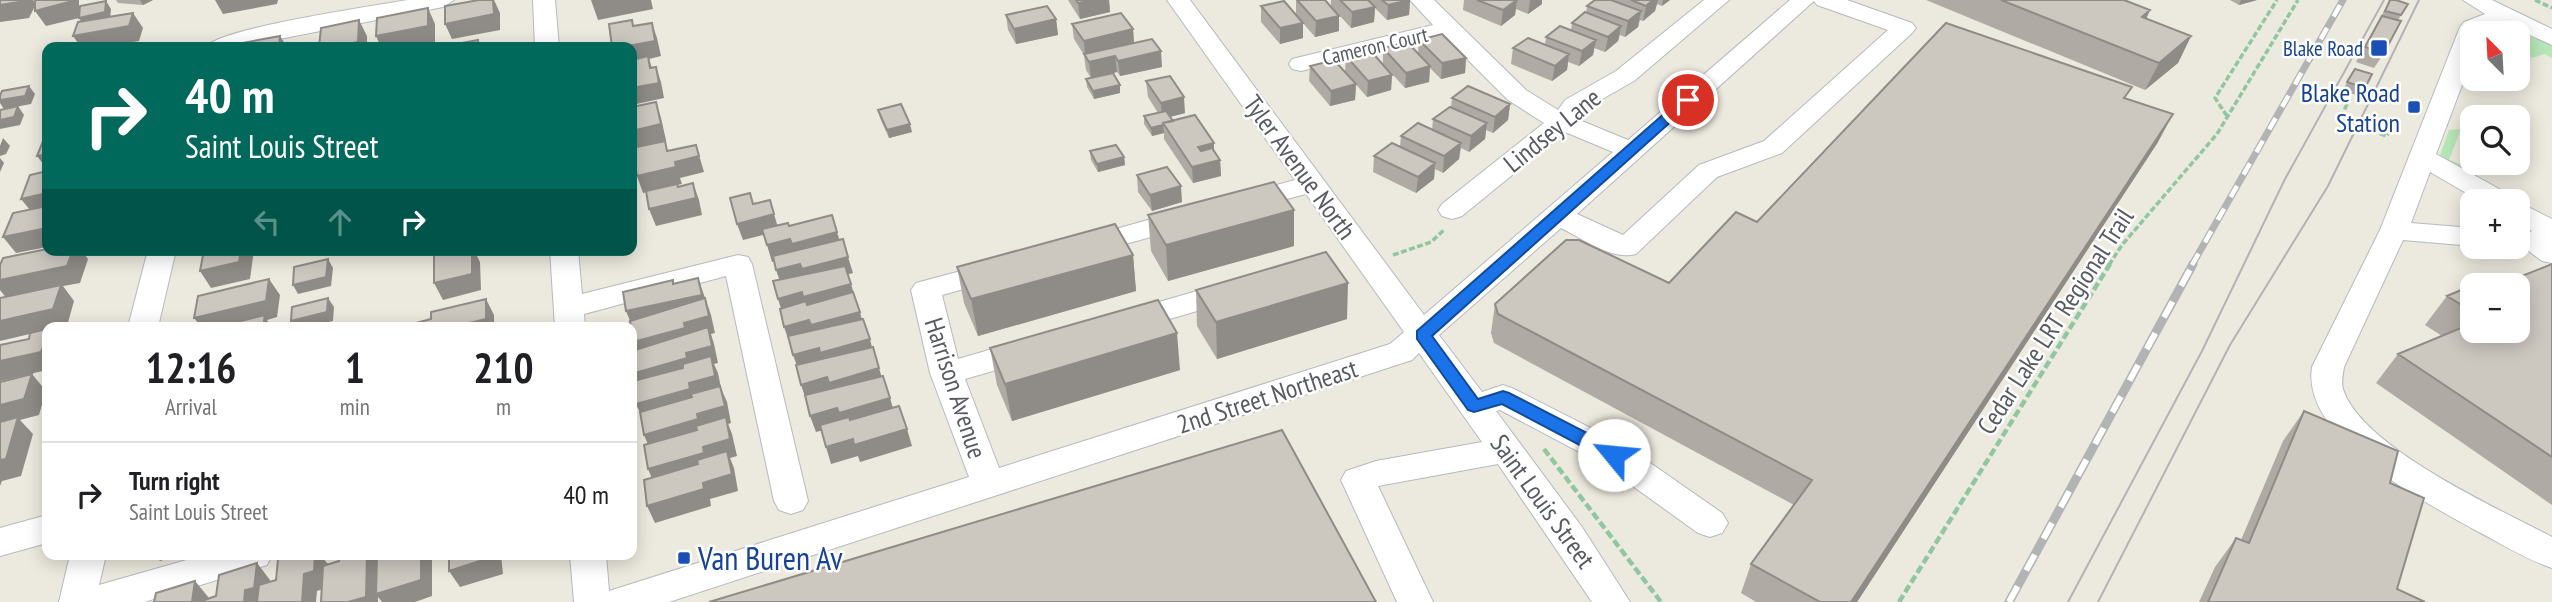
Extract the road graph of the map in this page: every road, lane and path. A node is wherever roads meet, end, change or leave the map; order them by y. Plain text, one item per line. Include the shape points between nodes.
1 (443, 0) edge
2 (544, 0) edge
3 (1178, 0) edge
4 (1421, 0) edge
5 (1718, 0) edge
6 (1804, 0) edge
7 (1825, 0) edge
8 (2277, 0) edge
9 (2298, 0) edge
10 (2474, 0) edge
11 (2535, 0) edge
12 (2505, 7) edge
13 (2552, 8) edge
14 (2552, 21) edge
15 (1449, 28) junction
16 (2552, 38) edge
17 (231, 42) edge
18 (547, 42) edge
19 (1301, 64) dead end
20 (2347, 104) dead end
21 (2227, 116) junction
22 (1562, 122) junction
23 (2391, 127) dead end
24 (1630, 150) junction
25 (2420, 156) junction
26 (1312, 184) junction
27 (2479, 189) edge
28 (1452, 210) joint
29 (1557, 215) junction
30 (2530, 226) edge
31 (2394, 230) junction
32 (2460, 236) edge
33 (2541, 240) edge
34 (1059, 254) edge
35 (161, 256) edge
36 (564, 256) edge
37 (1391, 256) dead end
38 (1019, 264) edge
39 (1267, 280) edge
40 (569, 318) edge
41 (144, 322) edge
42 (1093, 331) edge
43 (1422, 335) junction
44 (1053, 342) edge
45 (946, 373) junction
46 (1474, 406) junction
47 (1521, 444) junction
48 (989, 485) junction
49 (791, 501) dead end
50 (1710, 523) dead end
51 (42, 530) edge
52 (0, 542) edge
53 (2552, 554) edge
54 (87, 560) edge
55 (237, 560) edge
56 (588, 560) edge
57 (77, 602) edge
58 (92, 602) edge
59 (592, 602) edge
60 (622, 602) edge
61 (1415, 602) edge
62 (1612, 602) edge
63 (1661, 602) edge
64 (1899, 602) edge

1 - 17 street
2 - 18 street
3 - 26 street, Tyler Avenue North
4 - 15 street
5 - 22 street, Lindsey Lane via 1625,76 1574,105
6 - 24 street, 2nd Street Northeast
7 - 29 street via 1904,28 1773,147 1709,171 1626,248
8 - 21 path via 2215,98
9 - 21 path, Cedar Lake LRT Regional Trail
10 - 12 street
11 - 13 path
12 - 14 street
12 - 16 street
12 - 25 street via 2472,27
15 - 19 street, Cameron Court
15 - 22 street via 1517,95
20 - 23 path via 2340,120 2387,136
21 - 64 path, Cedar Lake LRT Regional Trail via 2205,150 2122,245
22 - 24 street
22 - 28 street, Lindsey Lane
24 - 29 street, 2nd Street Northeast
25 - 27 street
25 - 31 street
26 - 34 street
26 - 43 street, Tyler Avenue North
28 - 37 path via 1458,218 1431,242
29 - 43 street, 2nd Street Northeast
30 - 33 street
31 - 32 street
31 - 53 street via 2328,366 2327,387 2336,407 2371,447 2404,470
35 - 41 street
36 - 40 street
38 - 45 street, Harrison Avenue via 926,290
39 - 42 street
40 - 49 street via 738,264
43 - 46 street, Saint Louis Street
43 - 48 street, 2nd Street Northeast via 1401,352 1370,363
44 - 45 street
45 - 48 street, Harrison Avenue
46 - 47 street, Saint Louis Street
46 - 50 street via 1503,397 1614,455
47 - 61 street via 1358,480
47 - 62 street, Saint Louis Street via 1570,537
47 - 63 path
48 - 60 street, 2nd Street Northeast
51 - 52 street
54 - 57 street
55 - 58 street
56 - 59 street

